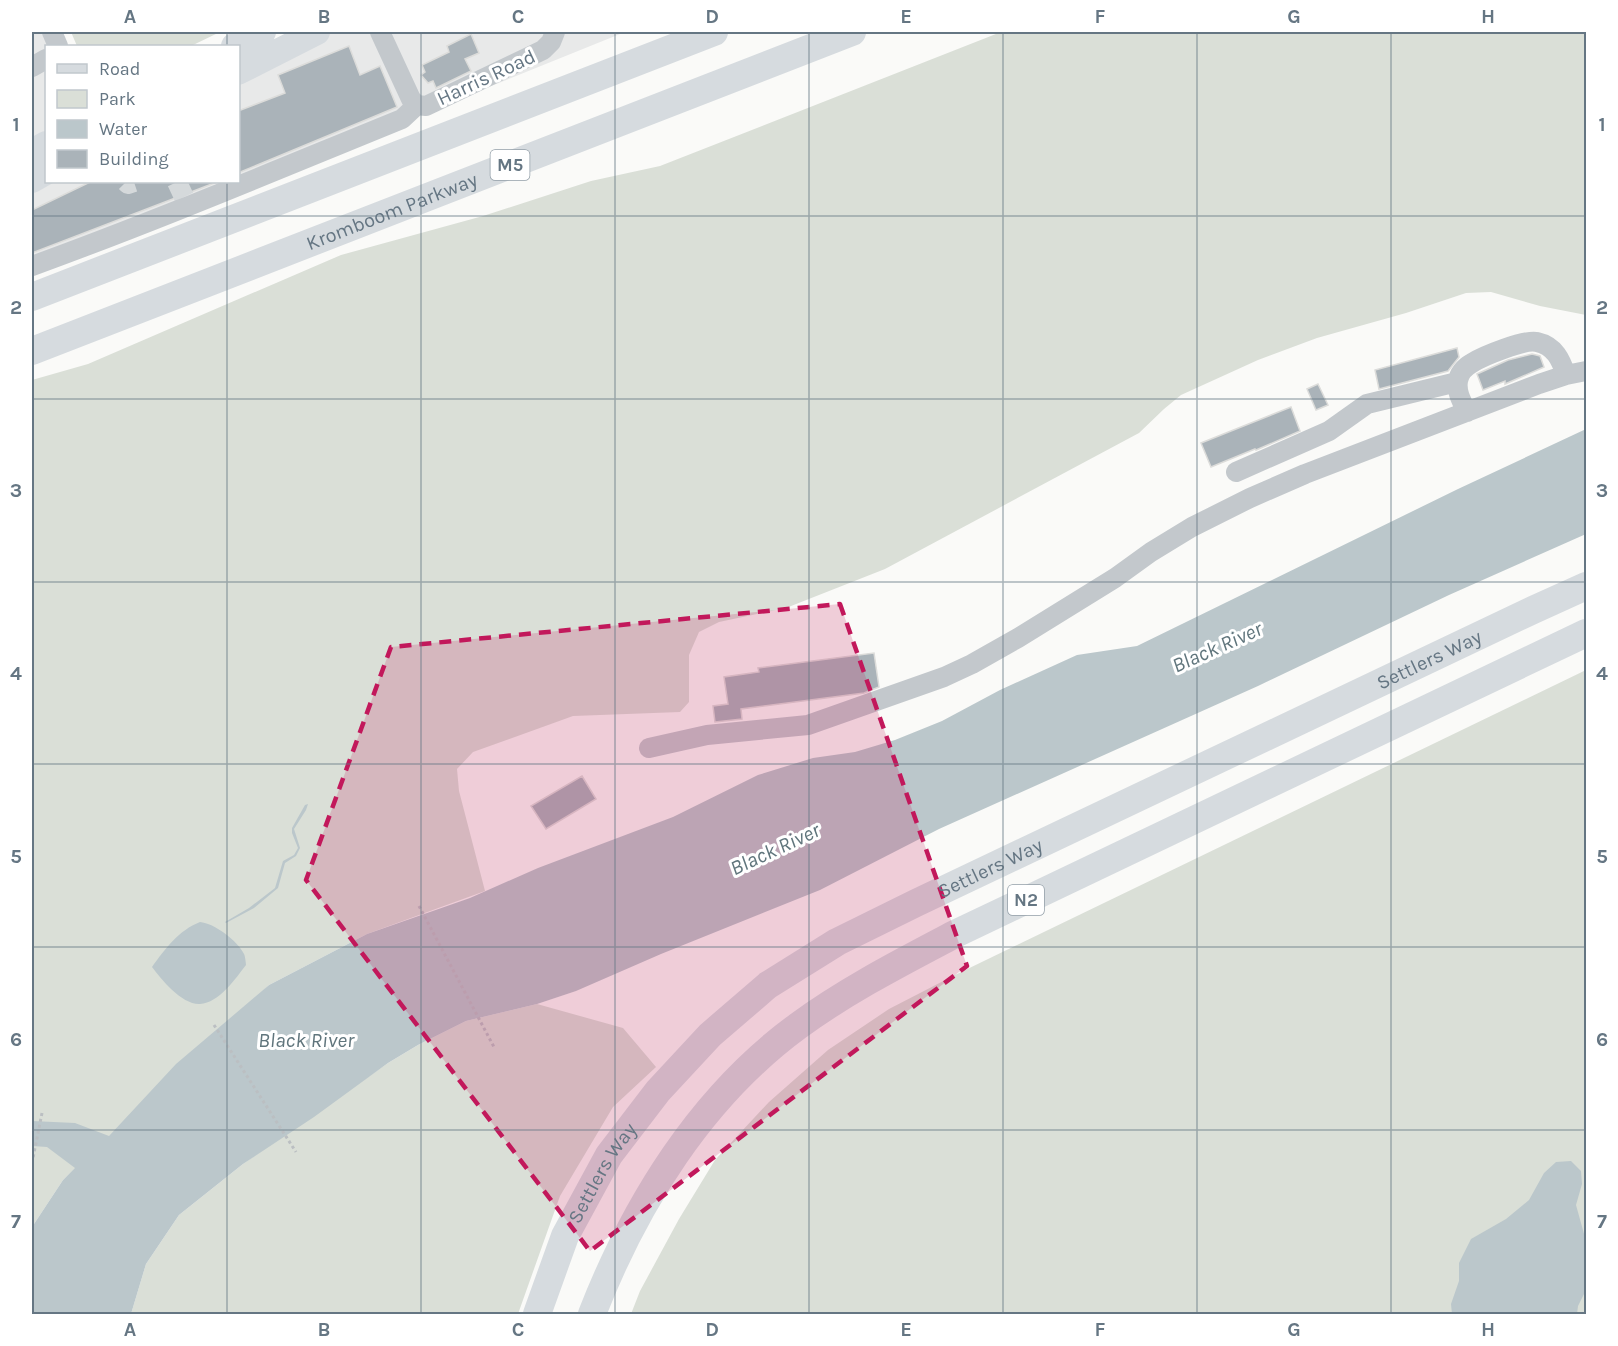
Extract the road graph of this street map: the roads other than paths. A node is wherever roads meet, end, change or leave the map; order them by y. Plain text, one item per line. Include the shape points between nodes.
1 (263, 32) edge
2 (317, 32) edge
3 (380, 32) edge
4 (555, 32) edge
5 (714, 32) edge
6 (852, 32) edge
7 (236, 45) edge
8 (240, 71) edge
9 (417, 105) junction
10 (32, 266) edge
11 (32, 297) edge
12 (32, 351) edge
13 (1587, 372) edge
14 (1566, 375) junction
15 (1457, 382) junction
16 (1467, 412) junction
17 (1236, 472) dead end
18 (1587, 586) edge
19 (1587, 633) edge
20 (649, 748) dead end
21 (537, 1314) edge
22 (592, 1314) edge

1 - 7 main road
2 - 8 main road
3 - 9 street, Harris Road
4 - 9 street, Harris Road via 543,50 426,106
5 - 11 highway, M5
6 - 12 highway, Kromboom Parkway / M5
9 - 10 street via 402,119 219,192 186,201 118,235
13 - 14 street
14 - 15 street via 1559,356 1550,348 1527,341 1473,363 1461,371
14 - 16 street
15 - 16 street
15 - 17 street via 1367,404 1329,431
16 - 20 street via 1305,474 1192,527 1018,638 944,677 808,725 707,735
18 - 21 highway, Settlers Way / N2 via 916,903 837,942 768,985 710,1035 658,1091 609,1155 565,1236
19 - 22 highway, N2 via 955,934 874,977 798,1026 748,1068 698,1124 654,1184 611,1266

